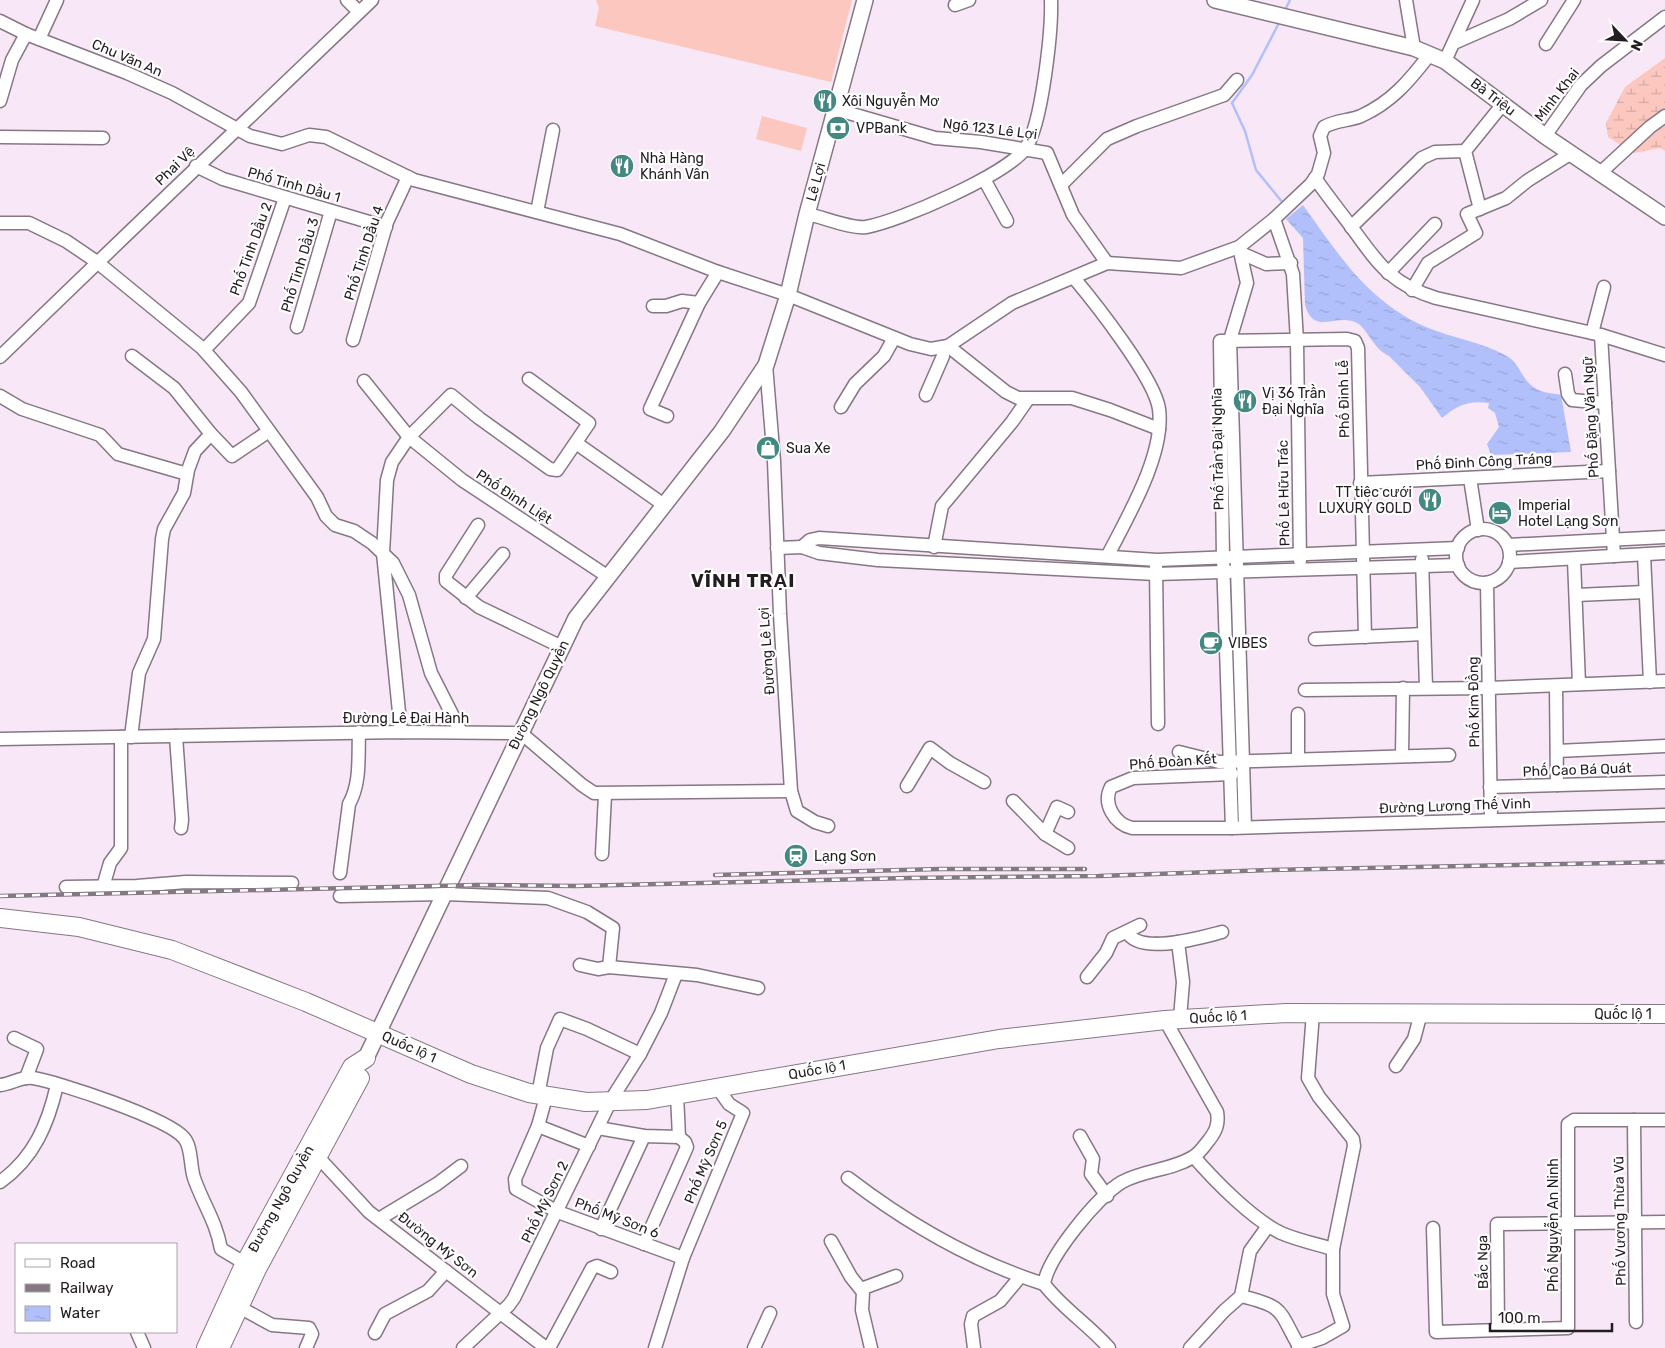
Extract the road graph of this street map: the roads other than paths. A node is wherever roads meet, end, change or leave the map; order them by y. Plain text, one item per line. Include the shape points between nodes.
1 (57, 0) edge
2 (347, 0) edge
3 (372, 0) edge
4 (865, 0) edge
5 (969, 0) edge
6 (1051, 0) edge
7 (1216, 0) edge
8 (1406, 0) edge
9 (1474, 0) edge
10 (1541, 0) edge
11 (1574, 0) edge
12 (955, 5) dead end
13 (359, 12) junction
14 (1665, 17) edge
15 (0, 21) edge
16 (26, 34) junction
17 (39, 39) junction
18 (1454, 43) junction
19 (1546, 44) dead end
20 (1414, 48) junction
21 (1430, 54) junction
22 (1445, 61) junction
23 (1237, 80) dead end
24 (0, 101) edge
25 (1503, 104) junction
26 (836, 109) junction
27 (1665, 116) edge
28 (239, 128) junction
29 (553, 130) dead end
30 (1545, 136) junction
31 (0, 137) edge
32 (103, 138) dead end
33 (1026, 148) junction
34 (1465, 151) junction
35 (1570, 154) junction
36 (196, 166) junction
37 (1599, 174) junction
38 (408, 177) junction
39 (1315, 178) junction
40 (984, 179) junction
41 (1061, 184) junction
42 (285, 198) junction
43 (1480, 209) junction
44 (331, 211) junction
45 (537, 212) junction
46 (807, 214) junction
47 (1278, 216) junction
48 (1665, 217) edge
49 (1007, 221) dead end
50 (0, 223) edge
51 (1435, 224) dead end
52 (386, 227) junction
53 (1351, 227) junction
54 (1240, 250) junction
55 (97, 262) junction
56 (1107, 263) junction
57 (1291, 263) junction
58 (718, 272) junction
59 (1388, 273) junction
60 (1074, 278) junction
61 (1604, 287) dead end
62 (1412, 290) junction
63 (788, 295) junction
64 (699, 303) junction
65 (654, 306) dead end
66 (297, 327) dead end
67 (1597, 334) junction
68 (894, 338) junction
69 (353, 340) dead end
70 (1297, 341) junction
71 (1225, 342) junction
72 (946, 346) junction
73 (204, 350) junction
74 (0, 356) edge
75 (132, 356) dead end
76 (1665, 356) edge
77 (766, 365) junction
78 (1565, 374) dead end
79 (529, 379) dead end
80 (364, 381) dead end
81 (926, 395) dead end
82 (0, 396) edge
83 (1028, 399) junction
84 (1605, 403) junction
85 (841, 407) dead end
86 (667, 416) dead end
87 (1159, 430) junction
88 (269, 431) junction
89 (210, 434) junction
90 (409, 437) junction
91 (576, 443) junction
92 (1609, 471) junction
93 (187, 474) junction
94 (1470, 478) junction
95 (1360, 483) junction
96 (664, 505) junction
97 (478, 525) dead end
98 (1478, 530) junction
99 (1665, 537) edge
100 (1613, 540) junction
101 (878, 544) junction
102 (1508, 546) junction
103 (802, 547) junction
104 (934, 547) junction
105 (777, 548) junction
106 (970, 548) junction
107 (1458, 548) junction
108 (1421, 549) junction
109 (1363, 552) junction
110 (383, 553) junction
111 (1665, 553) edge
112 (503, 554) dead end
113 (1103, 555) junction
114 (1300, 555) junction
115 (1644, 555) junction
116 (1614, 556) junction
117 (1229, 558) junction
118 (878, 560) junction
119 (1157, 560) junction
120 (1574, 560) junction
121 (1509, 562) junction
122 (969, 564) junction
123 (1458, 565) junction
124 (1422, 566) junction
125 (1363, 568) junction
126 (1096, 570) junction
127 (1301, 571) junction
128 (1230, 573) junction
129 (1156, 574) junction
130 (607, 576) junction
131 (1487, 583) junction
132 (1645, 592) junction
133 (1576, 595) junction
134 (466, 598) junction
135 (1424, 634) junction
136 (1365, 637) junction
137 (1315, 639) dead end
138 (562, 647) junction
139 (1665, 681) edge
140 (1650, 682) junction
141 (1579, 684) junction
142 (1556, 686) junction
143 (1403, 688) junction
144 (1426, 688) junction
145 (1488, 688) junction
146 (1305, 690) dead end
147 (1298, 714) dead end
148 (1158, 724) dead end
149 (359, 732) junction
150 (401, 732) junction
151 (461, 732) junction
152 (521, 733) junction
153 (176, 736) junction
154 (126, 737) junction
155 (0, 739) edge
156 (1665, 746) edge
157 (1557, 751) junction
158 (1179, 752) dead end
159 (1449, 755) dead end
160 (1402, 756) junction
161 (1298, 759) junction
162 (1236, 765) junction
163 (984, 782) dead end
164 (1665, 782) edge
165 (1557, 785) junction
166 (907, 786) dead end
167 (1490, 787) junction
168 (791, 792) junction
169 (605, 795) junction
170 (1013, 801) dead end
171 (1068, 812) dead end
172 (1665, 815) edge
173 (1491, 820) junction
174 (828, 826) dead end
175 (1239, 827) junction
176 (181, 828) dead end
177 (1132, 828) joint
178 (1045, 834) junction
179 (1068, 848) dead end
180 (602, 854) dead end
181 (340, 873) dead end
182 (292, 883) dead end
183 (66, 887) dead end
184 (103, 887) junction
185 (444, 894) junction
186 (340, 896) dead end
187 (0, 918) edge
188 (1140, 925) dead end
189 (1127, 932) junction
190 (1222, 932) dead end
191 (1178, 942) junction
192 (580, 965) dead end
193 (609, 967) junction
194 (676, 974) junction
195 (1087, 977) dead end
196 (758, 988) dead end
197 (1313, 1013) junction
198 (1421, 1013) junction
199 (1665, 1014) edge
200 (1173, 1019) junction
201 (378, 1033) junction
202 (14, 1038) dead end
203 (640, 1054) junction
204 (366, 1058) joint
205 (1396, 1066) dead end
206 (26, 1078) junction
207 (0, 1085) edge
208 (56, 1085) junction
209 (717, 1087) junction
210 (677, 1095) junction
211 (542, 1096) junction
212 (611, 1100) junction
213 (1634, 1120) junction
214 (1665, 1120) edge
215 (538, 1126) junction
216 (598, 1128) junction
217 (644, 1136) junction
218 (1080, 1136) dead end
219 (679, 1137) junction
220 (589, 1146) junction
221 (313, 1155) junction
222 (1194, 1157) junction
223 (461, 1166) dead end
224 (848, 1178) dead end
225 (0, 1182) edge
226 (1106, 1196) junction
227 (558, 1212) junction
228 (379, 1219) junction
229 (1569, 1222) junction
230 (1635, 1222) junction
231 (1665, 1222) edge
232 (1268, 1226) junction
233 (1433, 1228) dead end
234 (601, 1229) junction
235 (831, 1241) dead end
236 (644, 1244) junction
237 (1333, 1249) junction
238 (683, 1258) junction
239 (251, 1267) junction
240 (446, 1271) junction
241 (611, 1272) dead end
242 (896, 1276) dead end
243 (1020, 1276) junction
244 (1044, 1284) junction
245 (861, 1289) junction
246 (1241, 1296) junction
247 (239, 1307) junction
248 (500, 1313) junction
249 (770, 1313) dead end
250 (1636, 1322) dead end
251 (1498, 1330) junction
252 (137, 1333) edge
253 (375, 1333) dead end
254 (1198, 1346) edge
255 (1299, 1347) edge
256 (144, 1348) edge
257 (206, 1348) edge
258 (220, 1348) edge
259 (306, 1348) edge
260 (463, 1348) edge
261 (547, 1348) edge
262 (655, 1348) edge
263 (754, 1348) edge
264 (871, 1348) edge
265 (974, 1348) edge
266 (1109, 1348) edge

1 - 17 street
2 - 13 street
3 - 13 street, Phai Vệ
4 - 26 main road, Lê Lợi
5 - 12 street
6 - 33 street via 1051,28 1040,105
7 - 20 main road, Bà Triệu
8 - 20 street
9 - 18 street
10 - 18 street via 1509,19
11 - 19 street
13 - 28 street, Phai Vệ
14 - 30 street, Minh Khai via 1581,85
15 - 16 street, Chu Văn An
16 - 17 street, Chu Văn An
16 - 24 street via 12,60
17 - 28 street, Chu Văn An via 127,72
18 - 22 street
20 - 21 main road, Bà Triệu
21 - 22 main road, Bà Triệu
21 - 39 street via 1396,96 1361,116 1324,127 1320,136 1324,153
22 - 25 main road, Bà Triệu
23 - 41 street via 1224,95 1107,139
25 - 30 main road, Bà Triệu
25 - 34 street
26 - 33 street, Ngõ 123 Lê Lợi via 935,138
26 - 46 main road, Lê Lợi
27 - 37 street
28 - 36 street, Phai Vệ
28 - 38 street, Chu Văn An via 250,136 282,144 309,134 326,137
29 - 45 street
30 - 35 main road, Bà Triệu
31 - 32 street
33 - 40 street via 999,172
33 - 41 street, Ngõ 123 Lê Lợi via 1047,153
34 - 43 street
34 - 53 street via 1435,152 1422,158
35 - 37 main road, Bà Triệu
35 - 43 street via 1527,180 1506,198
36 - 42 street, Phố Tinh Dầu 1 via 223,180
36 - 55 street, Phai Vệ
37 - 48 main road, Bà Triệu
38 - 45 street, Chu Văn An
38 - 52 street, Phố Tinh Dầu 4
39 - 47 street
39 - 53 street
40 - 46 street via 909,212 865,227
40 - 49 street
41 - 56 street, Ngõ 123 Lê Lợi via 1073,215
42 - 44 street, Phố Tinh Dầu 1
42 - 73 street, Phố Tinh Dầu 2 via 249,303
43 - 62 street via 1467,214 1476,233 1428,263
44 - 52 street, Phố Tinh Dầu 1
44 - 66 street, Phố Tinh Dầu 3
45 - 58 street, Chu Văn An via 620,234
46 - 63 main road, Lê Lợi
47 - 54 street
47 - 57 street, Phố Lê Hữu Trác
50 - 55 street via 36,225
51 - 59 street
52 - 69 street, Phố Tinh Dầu 4
53 - 59 street via 1374,260
54 - 56 street via 1181,268
54 - 57 street via 1266,264
54 - 71 street, Phố Trần Đại Nghĩa via 1247,284
55 - 73 street
55 - 74 street, Phai Vệ
56 - 60 street
57 - 70 street, Phố Lê Hữu Trác
58 - 63 street, Chu Văn An
58 - 64 street
59 - 62 street
60 - 72 street via 1012,303
60 - 87 street via 1117,335 1156,396
61 - 67 street, Phố Đặng Văn Ngữ
62 - 67 street
63 - 68 street, Chu Văn An
63 - 77 main road, Lê Lợi
64 - 65 street via 682,301
64 - 86 street via 650,409
67 - 76 street
67 - 84 street, Phố Đặng Văn Ngữ
68 - 72 street, Chu Văn An via 922,348
68 - 85 street via 884,356 854,384
70 - 71 street, Phố Đinh Lễ
70 - 95 street, Phố Đinh Lễ via 1355,341
70 - 114 street, Phố Lê Hữu Trác
71 - 117 street, Phố Trần Đại Nghĩa
72 - 81 street
72 - 83 street via 1006,392
73 - 88 street via 241,392
75 - 89 street via 174,388
77 - 96 main road, Đường Ngô Quyền via 722,431
77 - 105 street, Đường Lê Lợi
78 - 84 street via 1572,400
79 - 91 street via 589,423
80 - 90 street, Phố Đinh Liệt
82 - 93 street via 22,409 100,435 118,454
83 - 87 street via 1079,400
83 - 104 street via 942,506
84 - 92 street, Phố Đặng Văn Ngữ
87 - 113 street via 1149,469
88 - 89 street via 232,456
88 - 110 street via 317,497 326,516 335,525 354,531
89 - 93 street via 195,451
90 - 91 street via 451,395 550,469 557,470 561,466
90 - 110 street via 392,462 387,480
90 - 130 street, Phố Đinh Liệt via 462,480
91 - 96 street
92 - 94 street, Phố Đinh Công Tráng
92 - 100 street, Phố Đặng Văn Ngữ
93 - 154 street via 184,493 164,529 154,639 139,673
94 - 95 street, Phố Đinh Công Tráng
94 - 98 street
95 - 109 street, Phố Đinh Lễ
96 - 130 main road, Đường Ngô Quyền
97 - 134 street via 445,578
98 - 102 street via 1496,532
98 - 107 street via 1465,536
99 - 100 street
100 - 102 street
100 - 116 street, Phố Đặng Văn Ngữ
101 - 103 street via 819,538
101 - 104 street
101 - 118 street
102 - 121 street
103 - 105 street
103 - 118 street via 819,553
104 - 106 street
105 - 168 street, Đường Lê Lợi
106 - 113 street
106 - 122 street
107 - 108 street
107 - 123 street
108 - 109 street
108 - 124 street
109 - 114 street
109 - 125 street, Phố Đinh Lễ
110 - 150 street
110 - 151 street via 393,563 409,595 431,673
111 - 115 street
112 - 134 street
113 - 119 street
113 - 126 street
114 - 117 street
114 - 127 street, Phố Lê Hữu Trác
115 - 116 street
115 - 132 street
116 - 120 street
117 - 119 street
117 - 128 street, Phố Trần Đại Nghĩa
118 - 122 street
119 - 129 street
120 - 121 street
120 - 133 street
121 - 131 street via 1502,576
122 - 126 street
123 - 124 street
123 - 131 street via 1461,572 1473,581
124 - 125 street
124 - 135 street
125 - 127 street
125 - 136 street, Phố Đinh Lễ
126 - 129 street
127 - 128 street
128 - 129 street
128 - 162 street
129 - 148 street
130 - 138 main road, Đường Ngô Quyền via 576,618
131 - 145 street, Phố Kim Đồng
132 - 133 street
132 - 140 street
133 - 141 street
134 - 138 street via 484,610
135 - 136 street
135 - 144 street
136 - 137 street
138 - 152 main road, Đường Ngô Quyền
139 - 140 street
140 - 141 street
141 - 142 street
142 - 145 street
142 - 157 street
143 - 144 street
143 - 146 street
143 - 160 street
144 - 145 street
145 - 167 street, Phố Kim Đồng
147 - 161 street
149 - 150 street, Đường Lê Đại Hành
149 - 153 street, Đường Lê Đại Hành
149 - 181 street via 356,788 349,804
150 - 151 street, Đường Lê Đại Hành
151 - 152 street, Đường Lê Đại Hành
152 - 169 street via 582,785 594,793
152 - 185 main road, Đường Ngô Quyền
153 - 154 street, Đường Lê Đại Hành
153 - 176 street
154 - 155 street, Đường Lê Đại Hành
154 - 184 street via 121,848 110,863
156 - 157 street
157 - 165 street
158 - 162 street
159 - 160 street
160 - 161 street
161 - 162 street
162 - 175 street
162 - 175 street
162 - 177 street, Phố Đoàn Kết via 1116,783 1109,791 1109,803 1116,821
163 - 166 street via 930,748
164 - 165 street, Phố Cao Bá Quát
165 - 167 street, Phố Cao Bá Quát
167 - 173 street, Phố Kim Đồng
168 - 169 street
168 - 174 street, Đường Lê Lợi via 797,811
169 - 180 street
170 - 178 street
171 - 178 street via 1057,807
172 - 173 street, Đường Lương Thế Vinh
173 - 175 street, Đường Lương Thế Vinh
175 - 177 street, Đường Lương Thế Vinh
178 - 179 street
182 - 184 street via 186,882
183 - 184 street
185 - 186 street
185 - 193 street via 548,898 587,912 613,928
185 - 201 main road, Đường Ngô Quyền
187 - 201 highway, Quốc lộ 1 via 79,927 172,950
188 - 189 street
189 - 191 street via 1131,938 1148,943
189 - 195 street via 1113,938
190 - 191 street
191 - 200 street via 1183,982
192 - 193 street via 598,969
193 - 194 street
194 - 196 street via 697,975
194 - 203 street, Phố Mỹ Sơn 2 via 662,1013
197 - 198 highway, Quốc lộ 1
197 - 200 highway, Quốc lộ 1
197 - 237 street via 1308,1078 1318,1097 1354,1139
198 - 199 highway, Quốc lộ 1
198 - 205 street via 1414,1039
200 - 209 highway, Quốc lộ 1 via 999,1039
200 - 222 street via 1218,1120 1214,1134
201 - 204 main road, Đường Ngô Quyền
201 - 211 highway, Quốc lộ 1 via 471,1074
202 - 206 street via 37,1049
203 - 211 street via 560,1019 547,1048
203 - 212 street, Phố Mỹ Sơn 2
204 - 221 highway, Đường Ngô Quyền via 362,1073
206 - 207 street
206 - 208 street
208 - 225 street via 44,1126 18,1169
208 - 239 street via 155,1120 181,1133 187,1140 194,1177 215,1223 221,1249
209 - 210 highway, Quốc lộ 1
209 - 238 street, Phố Mỹ Sơn 5 via 729,1104 743,1113
210 - 212 highway, Quốc lộ 1 via 646,1100
210 - 219 street
211 - 212 highway, Quốc lộ 1 via 586,1102
211 - 215 street
212 - 216 street, Phố Mỹ Sơn 2
213 - 214 street
213 - 229 street, Phố Nguyễn An Ninh via 1570,1122
213 - 230 street, Phố Vương Thừa Vũ
215 - 220 street
215 - 227 street, Phố Mỹ Sơn 6 via 515,1179 516,1189
216 - 217 street
216 - 220 street, Phố Mỹ Sơn 2
217 - 219 street
217 - 234 street
218 - 226 street via 1093,1159 1091,1174
219 - 236 street via 687,1148
220 - 227 street, Phố Mỹ Sơn 2
221 - 228 street, Đường Mỹ Sơn
221 - 239 highway, Đường Ngô Quyền
222 - 226 street via 1130,1178
222 - 232 street via 1220,1187
223 - 228 street
224 - 243 street via 918,1227 965,1254
226 - 244 street via 1058,1250
227 - 234 street, Phố Mỹ Sơn 6
227 - 248 street, Phố Mỹ Sơn 2 via 514,1298
228 - 240 street, Đường Mỹ Sơn
229 - 230 street
229 - 251 street, Phố Nguyễn An Ninh via 1568,1328
229 - 251 street, Bắc Nga via 1497,1224
230 - 231 street
230 - 250 street, Phố Vương Thừa Vũ
232 - 237 street
232 - 246 street via 1250,1251
233 - 251 street via 1436,1332
234 - 236 street, Phố Mỹ Sơn 6
235 - 245 street
236 - 238 street, Phố Mỹ Sơn 6
237 - 255 street via 1333,1294 1343,1326
238 - 262 street
239 - 247 highway, Đường Ngô Quyền
239 - 257 highway, Đường Ngô Quyền
240 - 248 street, Đường Mỹ Sơn
240 - 253 street via 428,1292 385,1314
241 - 261 street via 597,1266 592,1268
242 - 245 street
243 - 244 street
243 - 265 street via 1000,1301 974,1316 971,1324
244 - 266 street
245 - 264 street via 863,1318
246 - 254 street via 1224,1311
246 - 255 street via 1266,1302 1278,1309
247 - 258 highway, Đường Ngô Quyền
247 - 259 street via 264,1322 309,1328 312,1334
248 - 260 street, Phố Mỹ Sơn 2
248 - 261 street, Đường Mỹ Sơn
249 - 263 street
252 - 256 street

